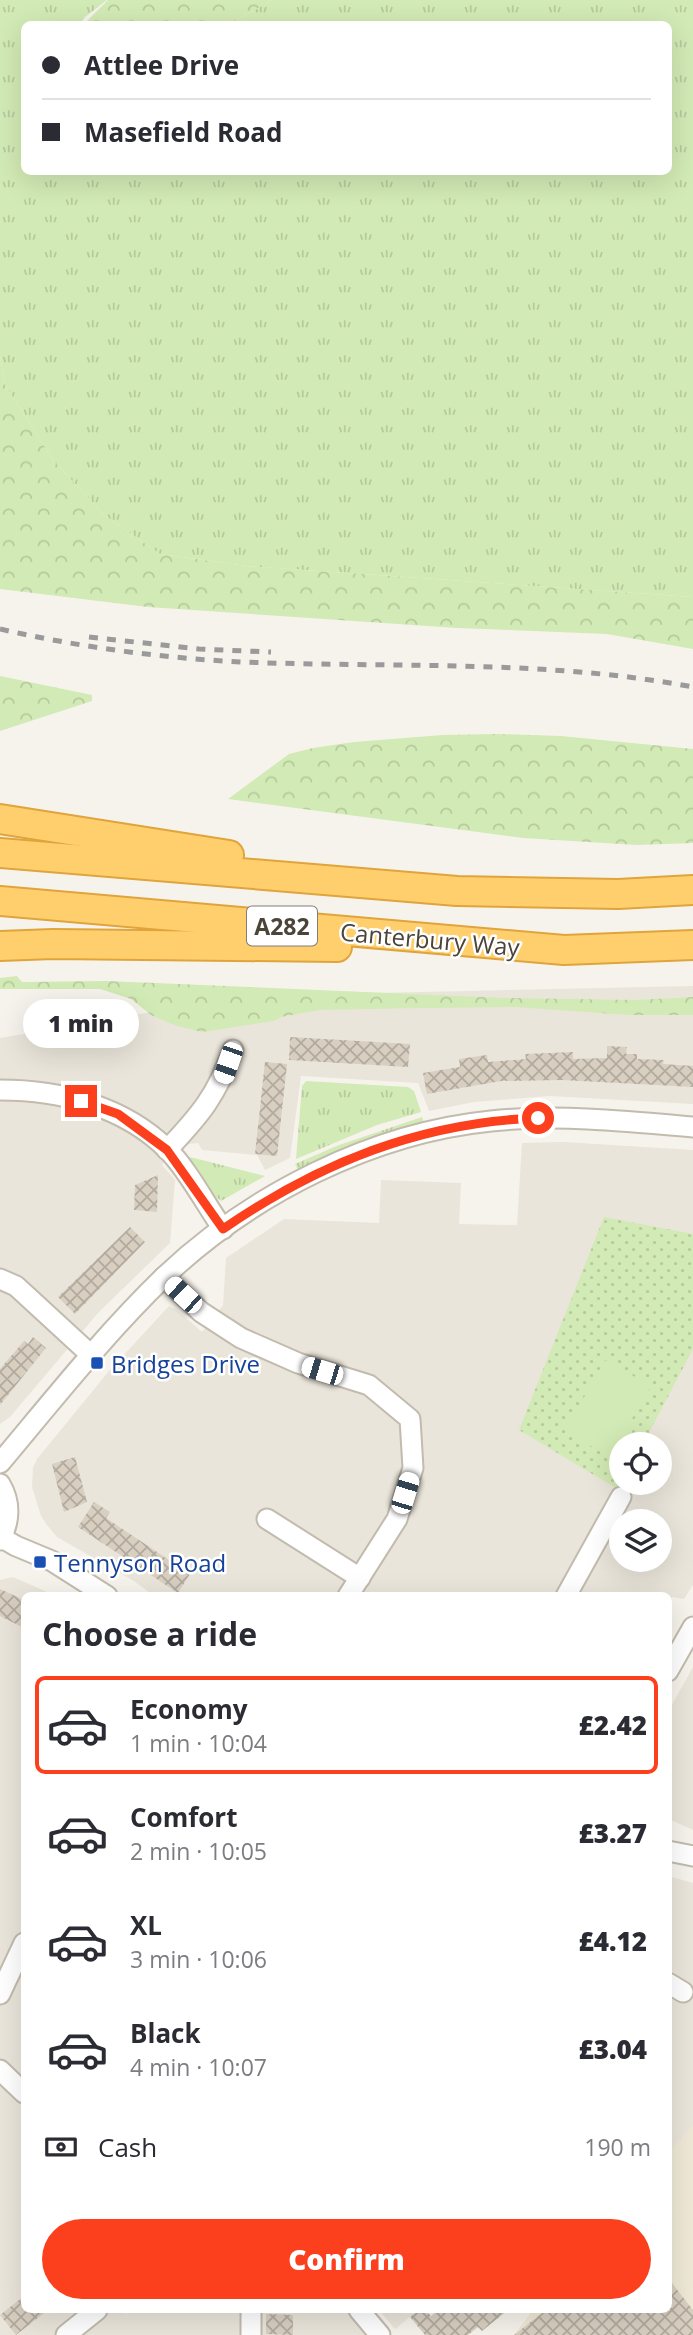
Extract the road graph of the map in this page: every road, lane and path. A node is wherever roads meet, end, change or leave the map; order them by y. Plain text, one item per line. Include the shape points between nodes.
1 (0, 819) edge
2 (0, 853) edge
3 (693, 890) edge
4 (457, 891) junction
5 (0, 901) edge
6 (693, 945) edge
7 (0, 946) edge
8 (564, 950) junction
9 (233, 1050) dead end
10 (0, 1090) edge
11 (693, 1127) edge
12 (167, 1150) junction
13 (223, 1229) junction
14 (164, 1277) junction
15 (0, 1279) edge
16 (91, 1355) junction
17 (0, 1464) edge
18 (0, 1484) edge
19 (621, 1497) dead end
20 (267, 1519) dead end
21 (1, 1539) edge
22 (360, 1578) junction
23 (101, 1592) edge
24 (351, 1592) edge
25 (568, 1592) edge
26 (693, 1627) edge
27 (672, 1664) edge
28 (672, 1852) edge
29 (693, 1856) edge
30 (21, 1949) edge
31 (0, 1994) edge
32 (0, 2071) edge
33 (21, 2090) edge
34 (92, 2313) edge
35 (251, 2313) edge
36 (362, 2313) edge
37 (66, 2335) edge
38 (251, 2335) edge
39 (380, 2335) edge

1 - 4 highway, A282
2 - 4 highway, Canterbury Way / A282
3 - 4 highway, Canterbury Way / A282 via 618,894
5 - 8 highway, Canterbury Way / A282
6 - 8 highway, Canterbury Way / A282
7 - 8 highway, A282
9 - 12 street via 214,1096
10 - 12 street via 59,1096 118,1114
11 - 13 street via 538,1118 429,1132 379,1146 314,1175
12 - 13 street
13 - 14 street
14 - 16 street
14 - 22 street via 201,1312 241,1338 298,1363 369,1385 410,1419 413,1468 397,1519
15 - 16 street via 16,1286
16 - 17 street
18 - 21 street via 8,1504
19 - 25 street
20 - 22 street
21 - 23 street via 52,1561
22 - 24 street
26 - 27 street
28 - 29 street
30 - 31 street
32 - 33 street
34 - 37 street
35 - 38 street
36 - 39 street

